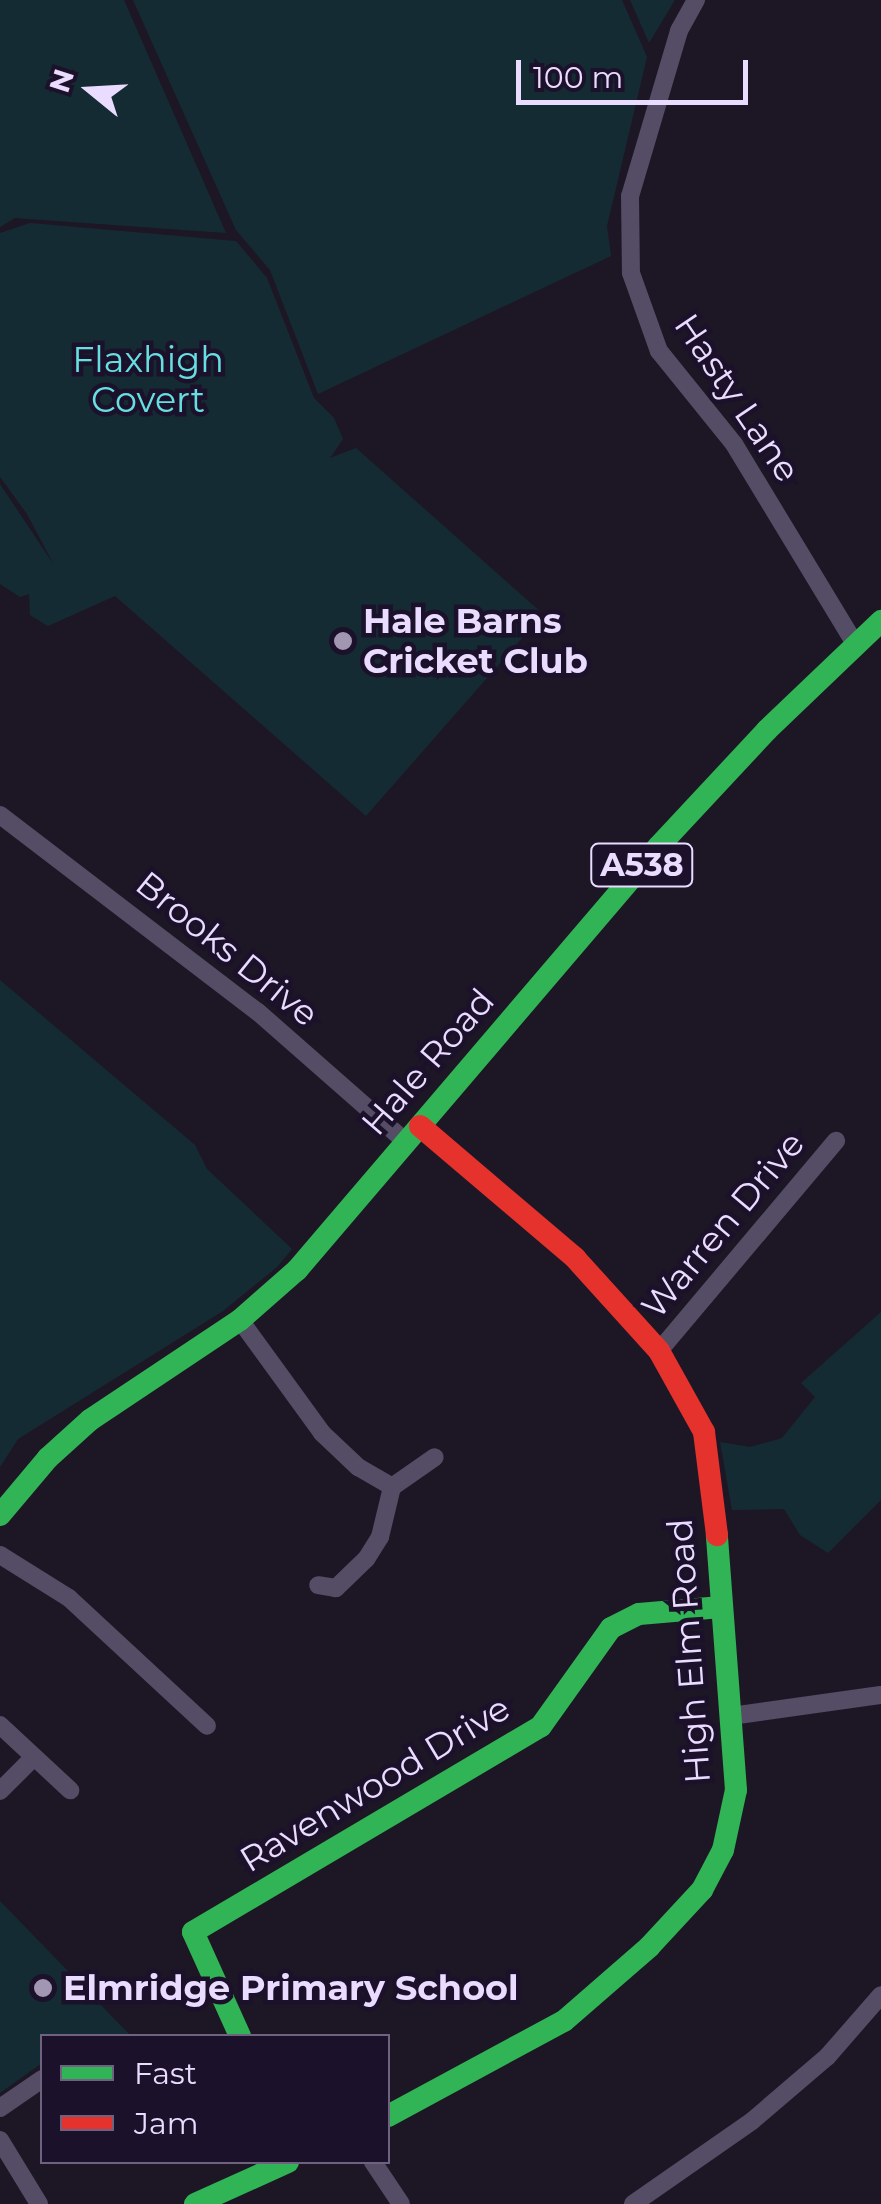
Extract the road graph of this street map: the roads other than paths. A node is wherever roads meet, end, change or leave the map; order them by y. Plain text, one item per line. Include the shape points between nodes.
1 (696, 0) edge
2 (881, 621) edge
3 (855, 644) junction
4 (0, 815) edge
5 (413, 1134) junction
6 (836, 1141) dead end
7 (240, 1320) junction
8 (659, 1351) junction
9 (435, 1457) dead end
10 (392, 1486) junction
11 (0, 1514) edge
12 (0, 1554) edge
13 (318, 1585) dead end
14 (721, 1607) junction
15 (881, 1696) edge
16 (730, 1716) junction
17 (0, 1725) edge
18 (207, 1726) dead end
19 (32, 1759) junction
20 (70, 1790) dead end
21 (0, 1791) edge
22 (881, 1995) edge
23 (239, 2034) edge
24 (40, 2080) edge
25 (0, 2108) edge
26 (390, 2115) edge
27 (0, 2140) edge
28 (284, 2164) edge
29 (374, 2164) edge
30 (39, 2204) edge
31 (196, 2204) edge
32 (401, 2204) edge
33 (633, 2204) edge

1 - 3 street, Hasty Lane via 679,31 630,196 632,273 641,310 659,351 734,444
2 - 3 street, Hale Road / A538
3 - 5 street, Hale Road / A538 via 658,847
4 - 5 street, Brooks Drive
5 - 7 street, Hale Road / A538 via 296,1270
5 - 8 street, High Elm Road via 575,1258
6 - 8 street, Warren Drive
7 - 10 street via 322,1433 358,1467
7 - 11 street, Hale Road / A538 via 90,1420
8 - 14 street, High Elm Road via 704,1432
9 - 10 street
10 - 13 street via 380,1536 366,1559 336,1588
12 - 18 street via 68,1598
14 - 16 street, High Elm Road
14 - 23 street, Ravenwood Drive via 639,1614 611,1628 541,1726 193,1932
15 - 16 street
16 - 26 street, High Elm Road via 732,1821 694,1899 564,2021
17 - 19 street
19 - 20 street
19 - 21 street
22 - 33 street via 827,2057 752,2121
24 - 25 street
27 - 30 street
28 - 31 street
29 - 32 street

